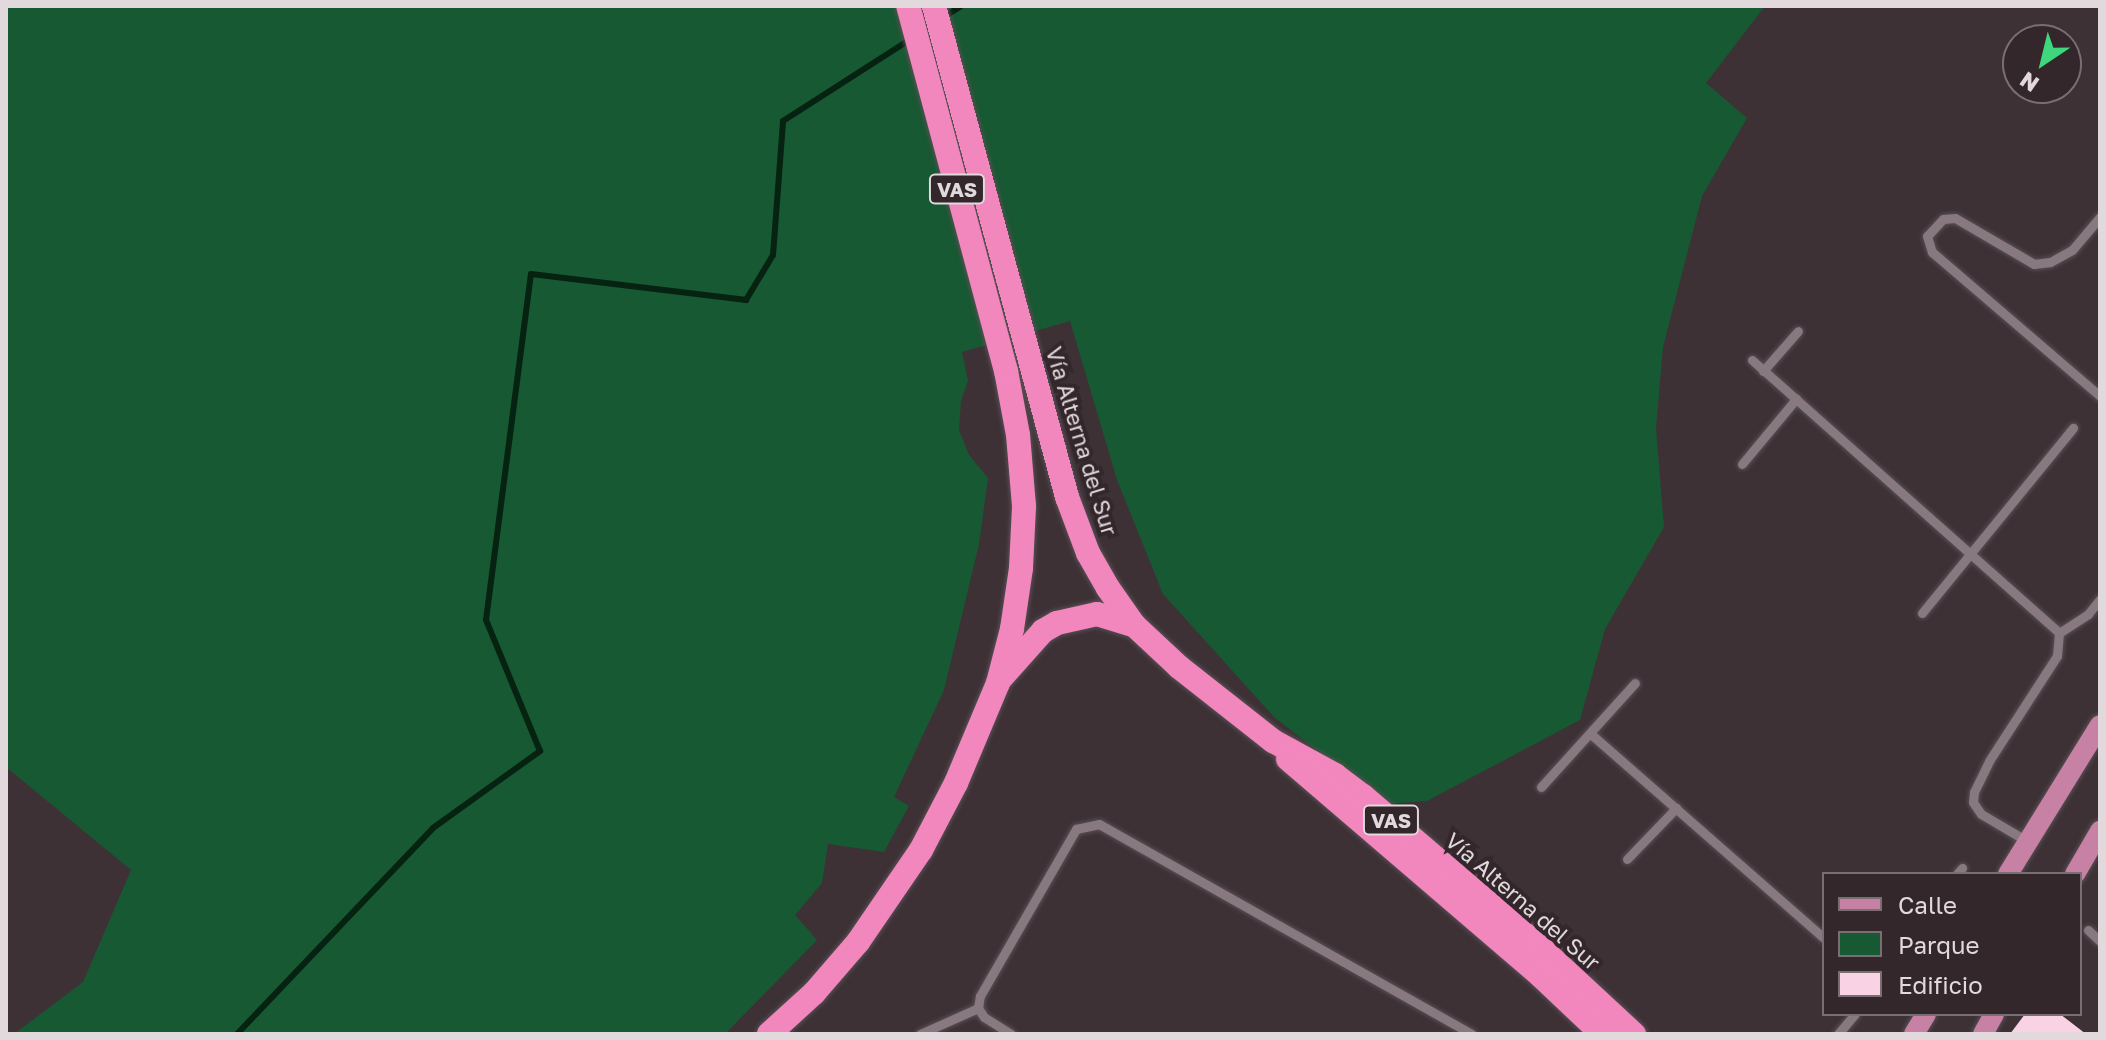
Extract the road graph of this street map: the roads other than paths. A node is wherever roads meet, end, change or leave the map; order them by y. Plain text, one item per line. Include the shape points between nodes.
1 (908, 6) edge
2 (934, 6) edge
3 (2100, 217) edge
4 (1798, 331) dead end
5 (1752, 360) dead end
6 (1763, 371) junction
7 (2100, 396) edge
8 (1796, 399) junction
9 (2073, 428) dead end
10 (1742, 464) dead end
11 (1973, 554) junction
12 (2100, 599) edge
13 (1922, 613) dead end
14 (1134, 625) junction
15 (2059, 633) junction
16 (998, 683) junction
17 (1635, 683) dead end
18 (2100, 725) edge
19 (1592, 735) junction
20 (1273, 741) junction
21 (1541, 787) dead end
22 (1676, 808) junction
23 (2100, 831) edge
24 (2027, 841) junction
25 (1627, 859) dead end
26 (2009, 872) edge
27 (2076, 872) edge
28 (2088, 930) dead end
29 (1822, 936) edge
30 (2100, 941) edge
31 (978, 1008) junction
32 (1853, 1016) edge
33 (1993, 1016) edge
34 (769, 1034) edge
35 (920, 1034) edge
36 (1011, 1034) edge
37 (1472, 1034) edge
38 (1602, 1034) edge
39 (1634, 1034) edge
40 (1838, 1034) edge
41 (1983, 1034) edge

1 - 16 highway, VAS via 1006,371 1018,435 1024,506 1019,583
2 - 14 highway, Vía Alterna del Sur / VAS via 1067,497 1088,553
3 - 7 lane via 2072,250 2034,264 1955,218 1943,219 1927,236 1932,252
4 - 6 lane
5 - 6 lane
6 - 8 lane
8 - 10 lane
8 - 11 lane
9 - 11 lane
11 - 13 lane
11 - 15 lane
12 - 15 lane
14 - 16 highway via 1097,614 1057,623 1019,655
14 - 20 highway, Vía Alterna del Sur / VAS
15 - 24 lane via 2057,656 1974,792 1981,814
16 - 34 highway, VAS via 956,783 896,888 814,993
17 - 19 lane
18 - 24 main road
19 - 21 lane
19 - 22 lane
20 - 38 highway via 1300,773 1532,968
20 - 39 highway, Vía Alterna del Sur / VAS via 1363,796
22 - 25 lane
22 - 29 lane
23 - 27 main road
24 - 26 main road
28 - 30 lane
31 - 35 lane
31 - 36 lane
31 - 37 lane via 980,996 1076,829 1099,824
32 - 40 lane
33 - 41 main road

